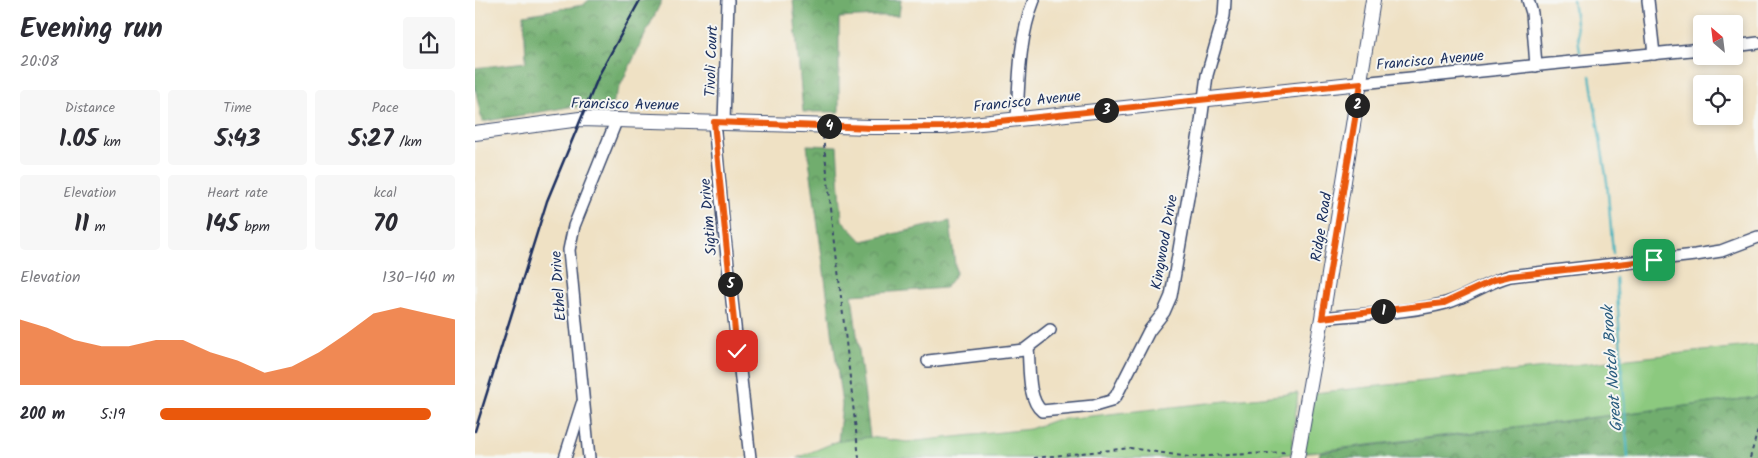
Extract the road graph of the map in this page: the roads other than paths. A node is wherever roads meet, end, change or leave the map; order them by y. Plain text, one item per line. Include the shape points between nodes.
1 (728, 0) edge
2 (1034, 0) edge
3 (1225, 0) edge
4 (1373, 0) edge
5 (1528, 0) edge
6 (1648, 0) edge
7 (1758, 43) edge
8 (1743, 45) edge
9 (1693, 50) edge
10 (1654, 54) junction
11 (1536, 66) junction
12 (1361, 83) junction
13 (1204, 99) junction
14 (617, 119) junction
15 (1017, 119) junction
16 (719, 122) junction
17 (475, 133) edge
18 (1758, 237) edge
19 (1322, 318) junction
20 (1051, 330) dead end
21 (1028, 348) junction
22 (927, 361) dead end
23 (584, 397) junction
24 (1297, 456) edge
25 (565, 458) edge
26 (589, 458) edge
27 (750, 458) edge

1 - 16 street, Tivoli Court
2 - 15 street via 1021,48
3 - 13 street, Kingwood Drive
4 - 12 main road, Ridge Road
5 - 11 street
6 - 10 street
7 - 8 street
9 - 10 street, Francisco Avenue
10 - 11 street, Francisco Avenue
11 - 12 street, Francisco Avenue
12 - 13 main road, Francisco Avenue
12 - 19 main road, Ridge Road
13 - 15 main road, Francisco Avenue
13 - 21 street, Kingwood Drive via 1169,303 1149,331 1116,396 1095,406 1042,411 1033,394
14 - 16 main road, Francisco Avenue
14 - 17 main road, Francisco Avenue via 564,119
14 - 23 street, Ethel Drive via 574,226 569,250
15 - 16 main road, Francisco Avenue via 943,127
16 - 27 street, Sigtim Drive
18 - 19 street via 1695,255 1510,276 1434,306
19 - 24 main road, Ridge Road
20 - 21 street
21 - 22 street
23 - 25 street
23 - 26 street, Ethel Drive

